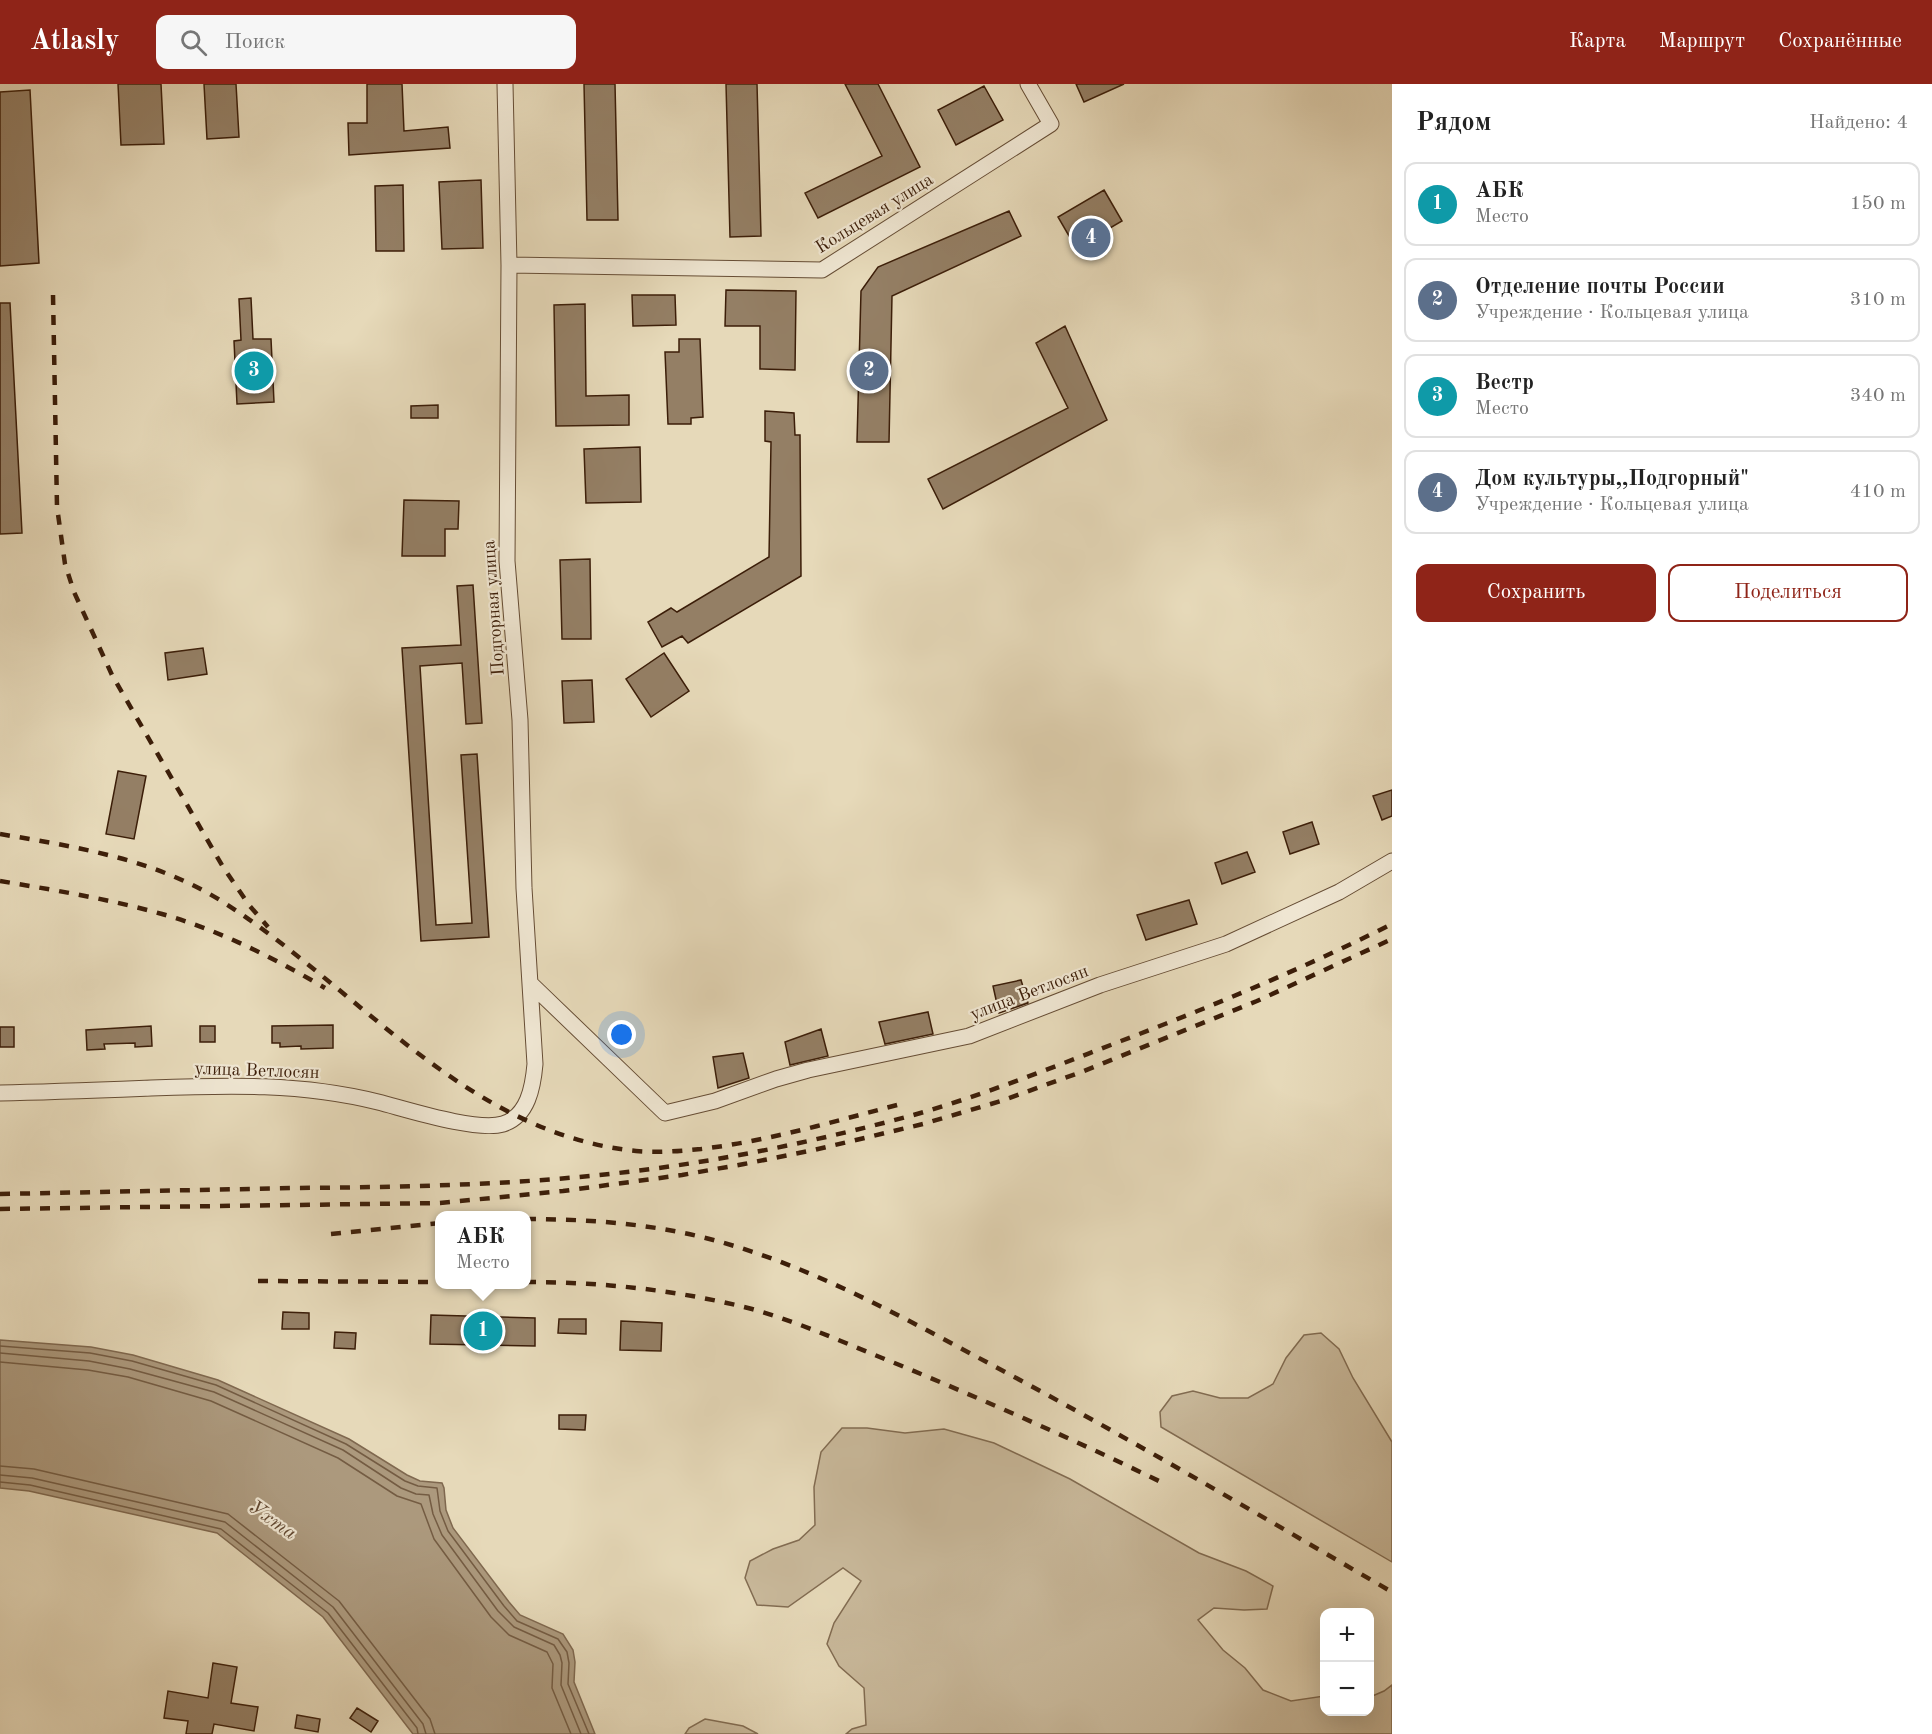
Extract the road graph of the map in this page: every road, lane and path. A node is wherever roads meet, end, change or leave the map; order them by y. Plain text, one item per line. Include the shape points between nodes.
1 (505, 84) edge
2 (1028, 84) edge
3 (509, 265) junction
4 (1392, 861) edge
5 (531, 984) junction
6 (0, 1093) edge
7 (509, 1121) joint

1 - 3 street, Подгорная улица
2 - 3 street, Кольцевая улица via 1051,124 822,270
3 - 5 street, Подгорная улица via 507,561 520,720
4 - 5 street, улица Ветлосян via 1339,892 1226,944 1100,985 969,1036 808,1070 665,1113
5 - 7 street, Подгорная улица via 533,1085 527,1103
6 - 7 street, улица Ветлосян via 264,1086 345,1095 478,1125

